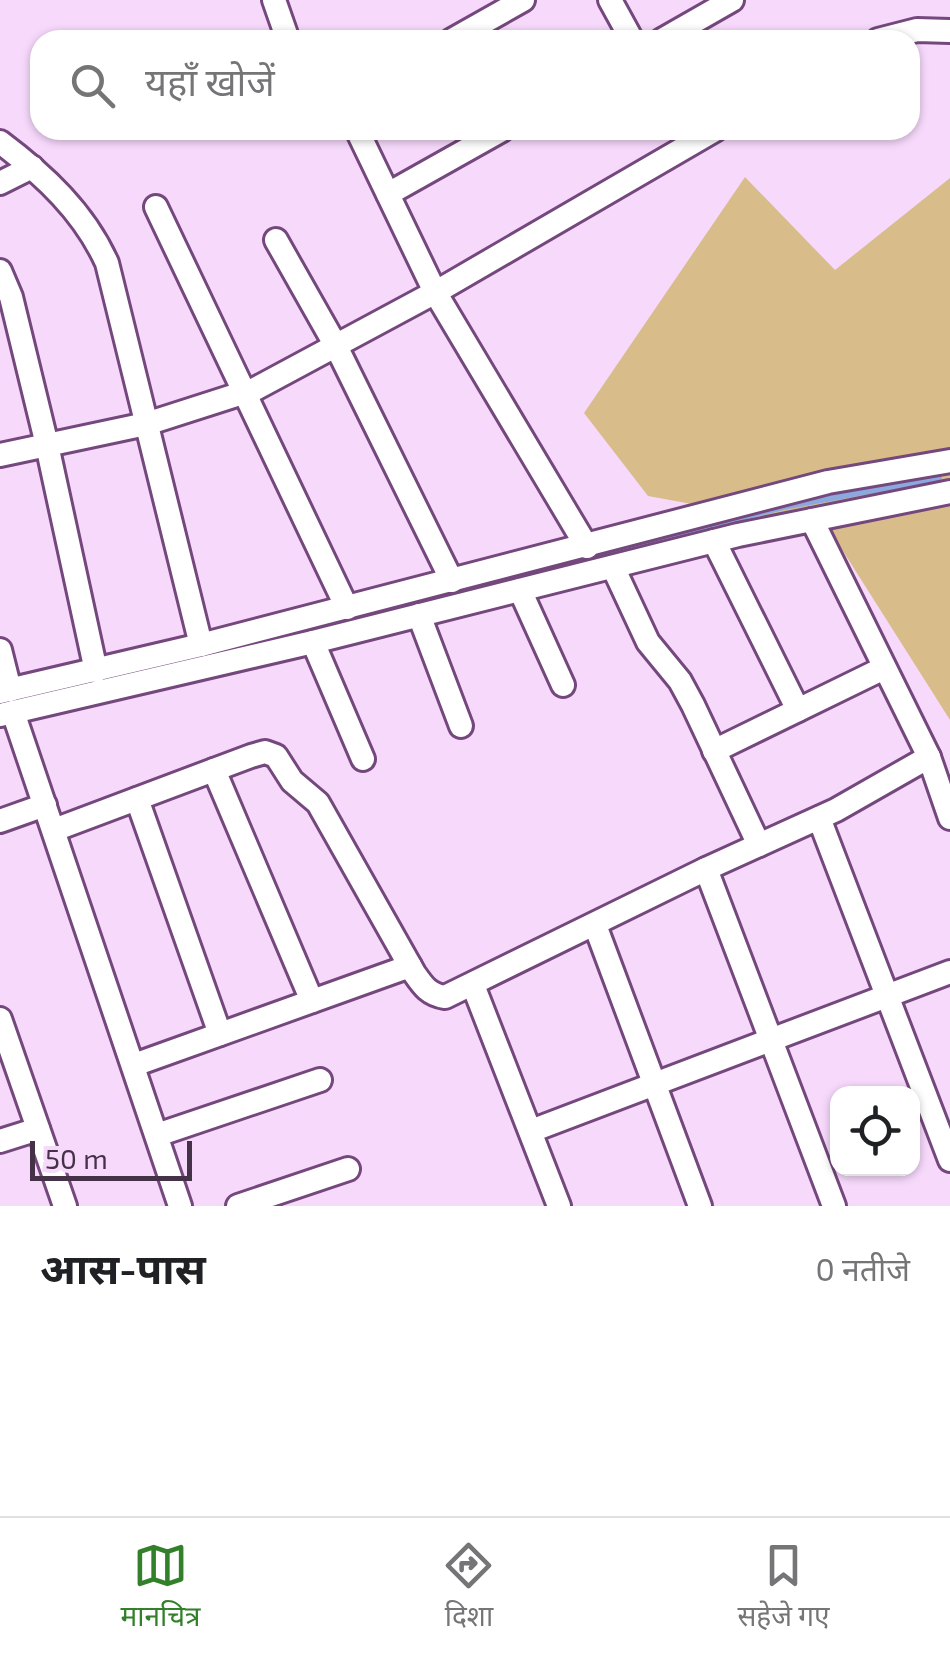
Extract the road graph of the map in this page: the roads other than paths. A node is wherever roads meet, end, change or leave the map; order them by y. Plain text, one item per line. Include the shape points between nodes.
1 (274, 0) edge
2 (523, 0) edge
3 (610, 0) edge
4 (732, 0) edge
5 (284, 30) edge
6 (470, 30) edge
7 (626, 30) edge
8 (680, 30) edge
9 (920, 30) edge
10 (950, 31) edge
11 (362, 140) edge
12 (484, 140) edge
13 (682, 140) edge
14 (0, 142) edge
15 (32, 167) junction
16 (0, 184) edge
17 (388, 194) junction
18 (156, 207) dead end
19 (276, 240) dead end
20 (0, 271) edge
21 (434, 292) junction
22 (336, 346) junction
23 (244, 393) junction
24 (146, 424) junction
25 (47, 445) junction
26 (0, 455) edge
27 (950, 461) edge
28 (950, 492) edge
29 (812, 520) junction
30 (714, 541) junction
31 (587, 546) junction
32 (613, 566) junction
33 (452, 581) junction
34 (520, 590) junction
35 (347, 608) junction
36 (418, 616) junction
37 (313, 642) junction
38 (201, 645) junction
39 (0, 650) edge
40 (884, 668) junction
41 (96, 671) junction
42 (563, 684) dead end
43 (6, 702) edge
44 (798, 710) junction
45 (462, 726) dead end
46 (714, 751) junction
47 (929, 757) junction
48 (363, 759) dead end
49 (214, 770) junction
50 (137, 799) junction
51 (45, 805) junction
52 (819, 818) junction
53 (950, 818) edge
54 (0, 821) edge
55 (54, 830) junction
56 (759, 846) junction
57 (706, 870) junction
58 (595, 925) junction
59 (410, 966) junction
60 (950, 972) edge
61 (474, 985) junction
62 (886, 996) junction
63 (312, 1002) junction
64 (0, 1019) edge
65 (220, 1034) junction
66 (772, 1040) junction
67 (134, 1065) junction
68 (320, 1080) dead end
69 (654, 1085) junction
70 (38, 1129) junction
71 (532, 1131) junction
72 (158, 1135) junction
73 (0, 1141) edge
74 (950, 1160) edge
75 (348, 1169) dead end
76 (65, 1206) edge
77 (180, 1206) edge
78 (238, 1206) edge
79 (559, 1206) edge
80 (700, 1206) edge
81 (834, 1206) edge

1 - 5 street
2 - 6 street
3 - 7 street
4 - 8 street
9 - 10 street
11 - 17 street
12 - 17 street
13 - 21 street
14 - 15 street
15 - 16 street
15 - 24 street via 84,222 108,262
17 - 21 street
18 - 23 street
19 - 22 street
20 - 25 street
21 - 22 street
21 - 31 street
22 - 23 street
22 - 33 street
23 - 24 street
23 - 35 street
24 - 25 street
24 - 38 street
25 - 26 street
25 - 41 street
27 - 31 street via 828,482
28 - 29 street
29 - 30 street
29 - 40 street
30 - 32 street
30 - 44 street
31 - 33 street
32 - 34 street
32 - 46 street via 648,642 680,681
33 - 35 street
34 - 36 street
34 - 42 street
35 - 38 street
36 - 37 street
36 - 45 street
37 - 43 street
37 - 48 street
38 - 41 street
39 - 43 street
40 - 44 street
40 - 47 street
41 - 43 street
43 - 51 street
44 - 46 street
46 - 56 street
47 - 52 street
47 - 53 street
49 - 50 street
49 - 59 street via 265,752 276,756 292,781 318,802
49 - 63 street
50 - 55 street
50 - 65 street
51 - 54 street
51 - 55 street
52 - 56 street
52 - 62 street
55 - 67 street
56 - 57 street
57 - 58 street
57 - 66 street
58 - 61 street
58 - 69 street
59 - 61 street via 435,996
59 - 63 street
60 - 62 street
61 - 71 street
62 - 66 street
62 - 74 street
63 - 65 street
64 - 70 street
65 - 67 street
66 - 69 street
66 - 81 street
67 - 72 street
68 - 72 street
69 - 71 street
69 - 80 street
70 - 73 street
70 - 76 street
71 - 79 street
72 - 77 street
75 - 78 street

